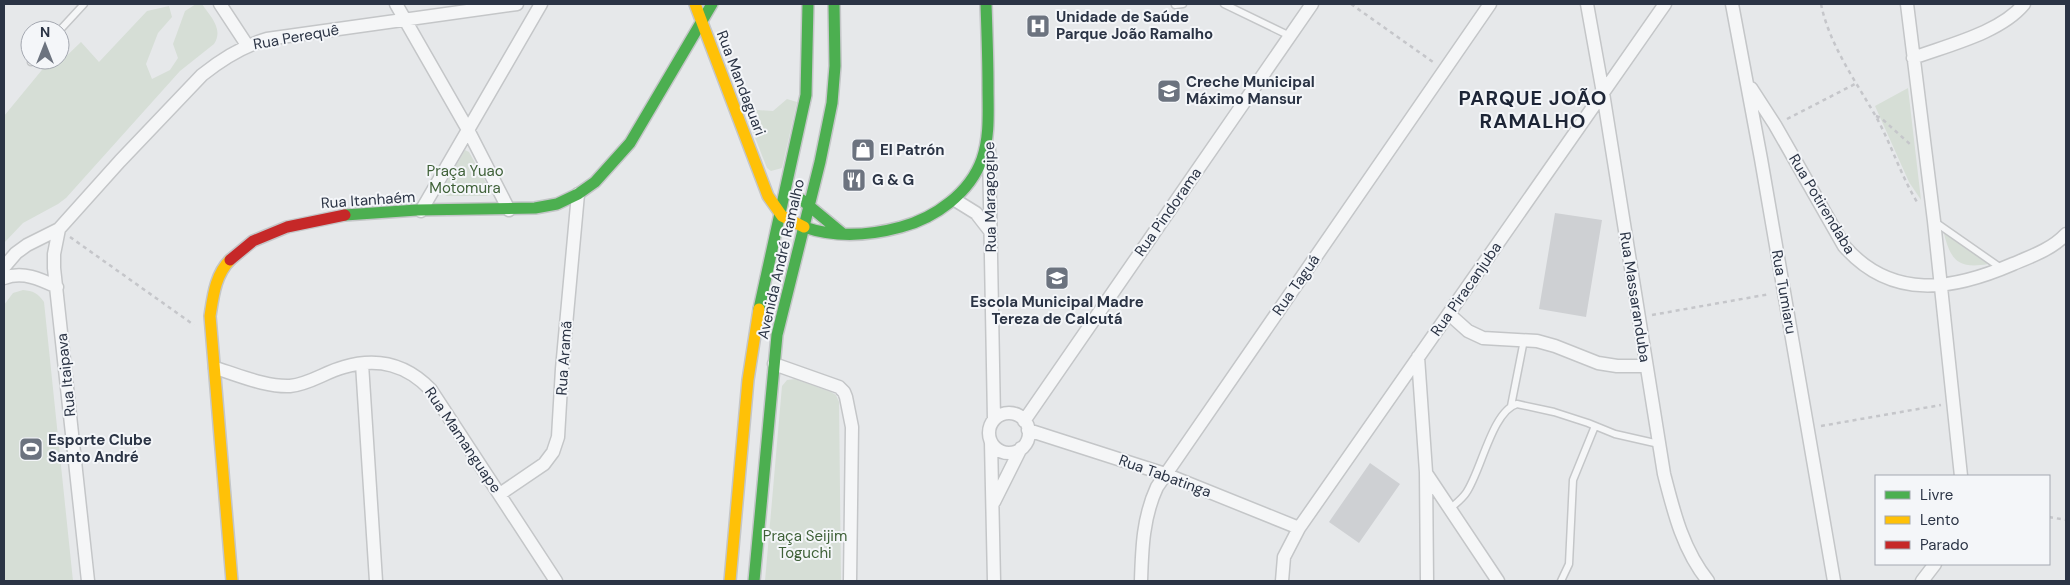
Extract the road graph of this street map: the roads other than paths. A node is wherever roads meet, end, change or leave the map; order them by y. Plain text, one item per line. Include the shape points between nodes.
1 (84, 4) edge
2 (220, 4) edge
3 (396, 4) edge
4 (517, 4) edge
5 (541, 4) edge
6 (695, 4) edge
7 (712, 4) edge
8 (808, 4) edge
9 (834, 4) edge
10 (986, 4) edge
11 (1183, 4) edge
12 (1224, 4) edge
13 (1312, 4) edge
14 (1490, 4) edge
15 (1587, 4) edge
16 (1665, 4) edge
17 (1732, 4) edge
18 (1907, 4) edge
19 (2024, 4) edge
20 (1175, 5) edge
21 (69, 20) edge
22 (405, 20) junction
23 (702, 22) junction
24 (1290, 36) junction
25 (247, 45) junction
26 (1913, 58) junction
27 (1747, 80) junction
28 (1603, 93) junction
29 (816, 113) junction
30 (988, 126) junction
31 (467, 128) junction
32 (759, 174) junction
33 (788, 187) junction
34 (578, 194) junction
35 (956, 200) junction
36 (808, 206) junction
37 (509, 210) junction
38 (421, 211) junction
39 (781, 215) junction
40 (1934, 219) junction
41 (803, 226) junction
42 (59, 229) junction
43 (990, 231) junction
44 (2066, 234) edge
45 (844, 235) junction
46 (4, 267) edge
47 (2002, 269) junction
48 (4, 278) edge
49 (57, 286) junction
50 (1942, 286) junction
51 (1449, 314) junction
52 (1524, 340) junction
53 (1418, 357) junction
54 (362, 364) junction
55 (774, 364) junction
56 (1646, 366) junction
57 (215, 368) junction
58 (993, 390) junction
59 (1510, 406) junction
60 (1010, 413) junction
61 (994, 419) junction
62 (1026, 425) junction
63 (1595, 426) junction
64 (991, 442) junction
65 (1659, 444) junction
66 (1021, 448) junction
67 (1426, 472) junction
68 (1165, 474) junction
69 (1961, 475) edge
70 (500, 494) junction
71 (993, 504) junction
72 (1450, 509) junction
73 (1298, 528) junction
74 (1934, 565) edge
75 (88, 581) edge
76 (232, 581) edge
77 (376, 581) edge
78 (556, 581) edge
79 (730, 581) edge
80 (754, 581) edge
81 (850, 581) edge
82 (994, 581) edge
83 (1141, 581) edge
84 (1282, 581) edge
85 (1427, 581) edge
86 (1498, 581) edge
87 (1560, 581) edge
88 (1708, 581) edge
89 (1834, 581) edge
90 (1922, 581) edge

1 - 21 lane
2 - 25 street
3 - 22 street
4 - 22 street, Rua Perequê
5 - 31 street
6 - 23 street, Rua Mandaguari
7 - 23 street, Rua Itanhaém
8 - 29 street, Avenida André Ramalho via 808,78
9 - 29 street, Avenida André Ramalho via 834,87
10 - 30 street, Rua Maragogipe
11 - 20 lane
12 - 24 lane
13 - 24 street, Rua Pindorama
14 - 68 street, Rua Taguá
15 - 28 street, Rua Massaranduba
16 - 28 street, Rua Piracanjuba
17 - 27 street, Rua Tumiaru
18 - 26 street
19 - 26 street via 1993,28
22 - 25 street, Rua Perequê via 267,39
22 - 31 street
23 - 32 street, Rua Mandaguari
23 - 34 street, Rua Itanhaém via 630,143 595,182
24 - 62 street, Rua Pindorama
25 - 42 street, Rua Perequê via 214,65 196,81
26 - 40 street
27 - 50 street, Rua Potirendaba via 1844,246 1855,259 1889,278 1911,284
27 - 89 street, Rua Tumiaru
28 - 51 street, Rua Piracanjuba
28 - 56 street, Rua Massaranduba
29 - 33 street, Avenida André Ramalho
29 - 36 street, Avenida André Ramalho
30 - 35 street via 979,166
30 - 43 street, Rua Maragogipe
31 - 37 street
31 - 38 street
32 - 33 street
32 - 39 street, Rua Mandaguari via 765,194
33 - 36 street
33 - 39 street, Avenida André Ramalho
34 - 37 street, Rua Itanhaém via 557,204
34 - 70 street, Rua Aramã via 558,437 544,464
35 - 43 street via 976,213
35 - 45 street via 906,226 885,232
36 - 41 street, Avenida André Ramalho
36 - 45 street
37 - 38 street, Rua Itanhaém
38 - 57 street, Rua Itanhaém via 317,218 262,236 240,250 219,276 213,293 210,316
39 - 41 street via 792,224
39 - 79 street, Avenida André Ramalho via 753,344
40 - 47 lane
40 - 50 street
41 - 45 street
41 - 55 street, Avenida André Ramalho via 783,304
42 - 46 street via 27,245
42 - 49 street, Rua Itaipava via 54,254
43 - 58 street, Rua Maragogipe
44 - 47 street, Rua Potirendaba via 2059,242
47 - 50 street, Rua Potirendaba via 1981,278
48 - 49 street via 28,276
49 - 75 street, Rua Itaipava
50 - 69 street
51 - 52 street via 1474,335
51 - 53 street, Rua Piracanjuba
52 - 56 street via 1555,346 1598,363
52 - 59 lane
53 - 67 street
53 - 73 street, Rua Piracanjuba
54 - 57 street, Rua Mamanguape via 288,386 269,384
54 - 70 street, Rua Mamanguape via 404,368 422,380
54 - 77 street
55 - 80 street, Avenida André Ramalho
55 - 81 street via 838,387 846,397 852,427
56 - 65 street, Rua Massaranduba
57 - 76 street, Rua Itanhaém
58 - 60 street
58 - 61 street, Rua Maragogipe
59 - 63 lane via 1517,404 1554,412
59 - 72 lane via 1490,438 1466,493
60 - 61 street
60 - 62 street via 1016,414
61 - 64 street via 990,428
62 - 66 street via 1028,437
62 - 68 street, Rua Tabatinga
63 - 65 lane
63 - 87 lane via 1573,480 1569,564
64 - 66 street via 1001,451
64 - 71 street
65 - 88 street, Rua Massaranduba via 1677,525 1686,548
66 - 71 street
67 - 72 street
67 - 85 street
68 - 73 street, Rua Tabatinga
68 - 83 street, Rua Taguá via 1148,504
70 - 78 street, Rua Mamanguape
71 - 82 street
72 - 86 street
73 - 84 street, Rua Piracanjuba via 1284,557
74 - 90 street

